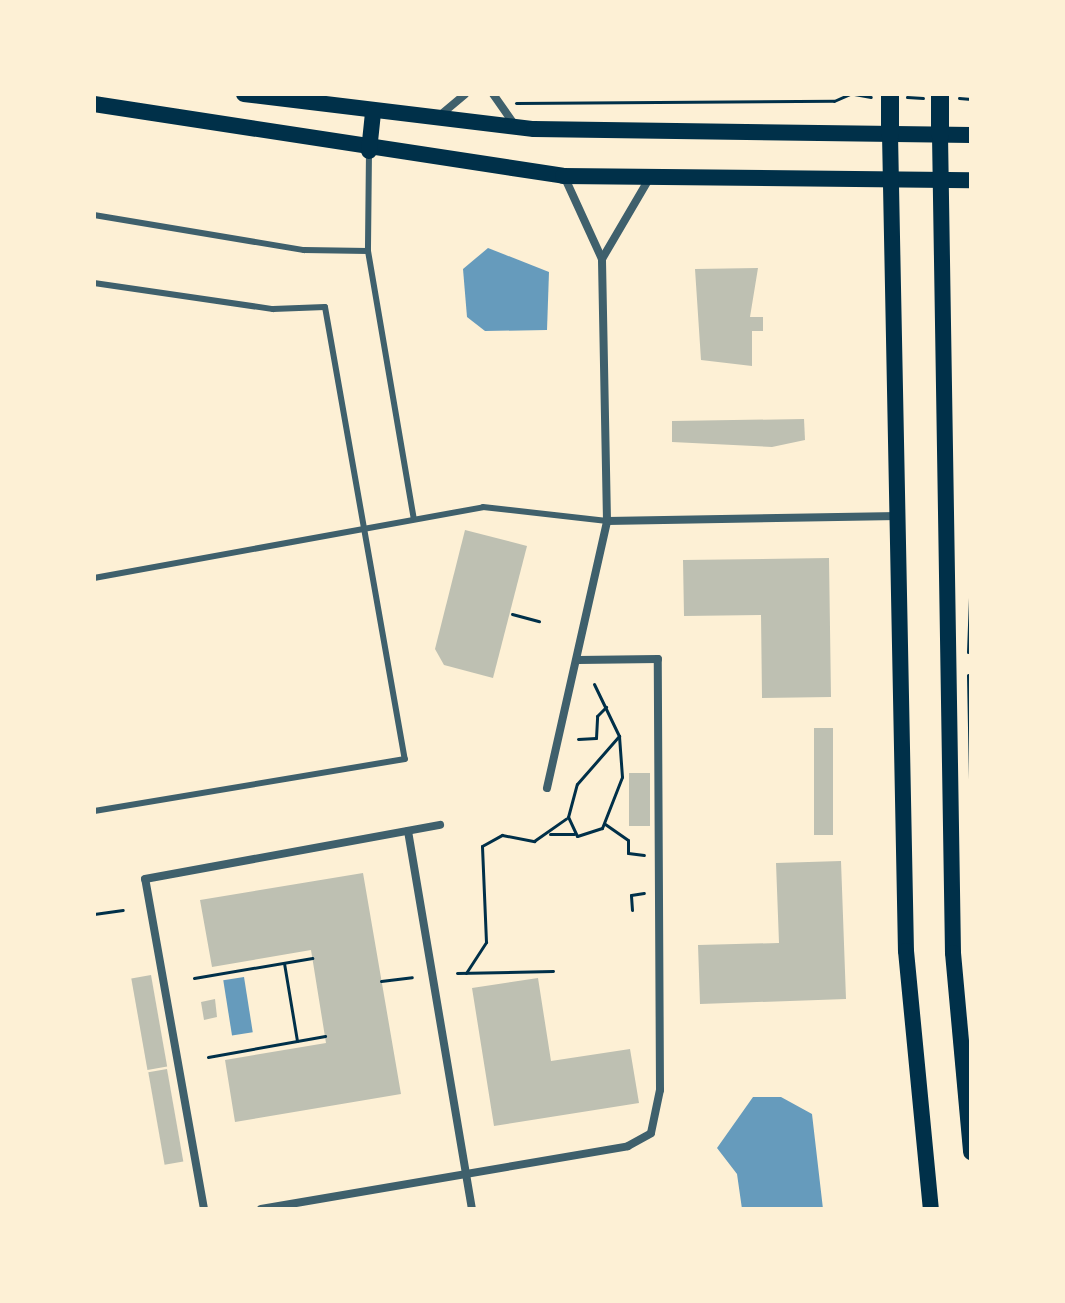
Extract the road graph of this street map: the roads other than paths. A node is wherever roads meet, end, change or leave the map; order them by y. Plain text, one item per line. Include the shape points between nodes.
1 (244, 94) edge
2 (465, 94) edge
3 (493, 94) edge
4 (890, 94) edge
5 (940, 94) edge
6 (94, 104) edge
7 (373, 113) junction
8 (432, 121) junction
9 (518, 128) junction
10 (890, 134) junction
11 (940, 135) junction
12 (971, 135) edge
13 (369, 151) junction
14 (563, 176) junction
15 (649, 179) junction
16 (891, 180) junction
17 (941, 180) junction
18 (971, 180) edge
19 (94, 215) edge
20 (368, 251) junction
21 (602, 259) junction
22 (94, 283) edge
23 (898, 516) junction
24 (414, 519) junction
25 (607, 521) junction
26 (366, 528) junction
27 (94, 578) edge
28 (578, 660) junction
29 (547, 788) dead end
30 (94, 811) edge
31 (440, 825) dead end
32 (408, 831) junction
33 (971, 1152) edge
34 (466, 1173) junction
35 (204, 1209) edge
36 (261, 1209) edge
37 (472, 1209) edge
38 (931, 1209) edge

1 - 7 main road
2 - 8 street
3 - 9 street
4 - 10 highway
5 - 11 highway
6 - 13 main road
7 - 8 main road
7 - 13 main road
8 - 9 main road
9 - 10 main road
10 - 11 main road
10 - 16 main road
11 - 12 main road
11 - 17 main road
13 - 14 main road
13 - 20 lane
14 - 15 main road
14 - 21 street
15 - 16 main road
15 - 21 street
16 - 17 main road
16 - 23 main road
17 - 18 main road
17 - 33 main road via 953,953
19 - 20 lane via 224,237
20 - 24 lane
21 - 25 street
22 - 26 lane via 273,309 325,307
23 - 25 street
23 - 38 main road via 906,951
24 - 25 lane via 483,507
24 - 26 lane
25 - 28 street
26 - 27 lane
26 - 30 lane via 405,759
28 - 29 street
28 - 34 street via 658,659 655,1125 628,1146
31 - 32 street
32 - 34 street
32 - 35 street via 145,879
34 - 36 street
34 - 37 street

